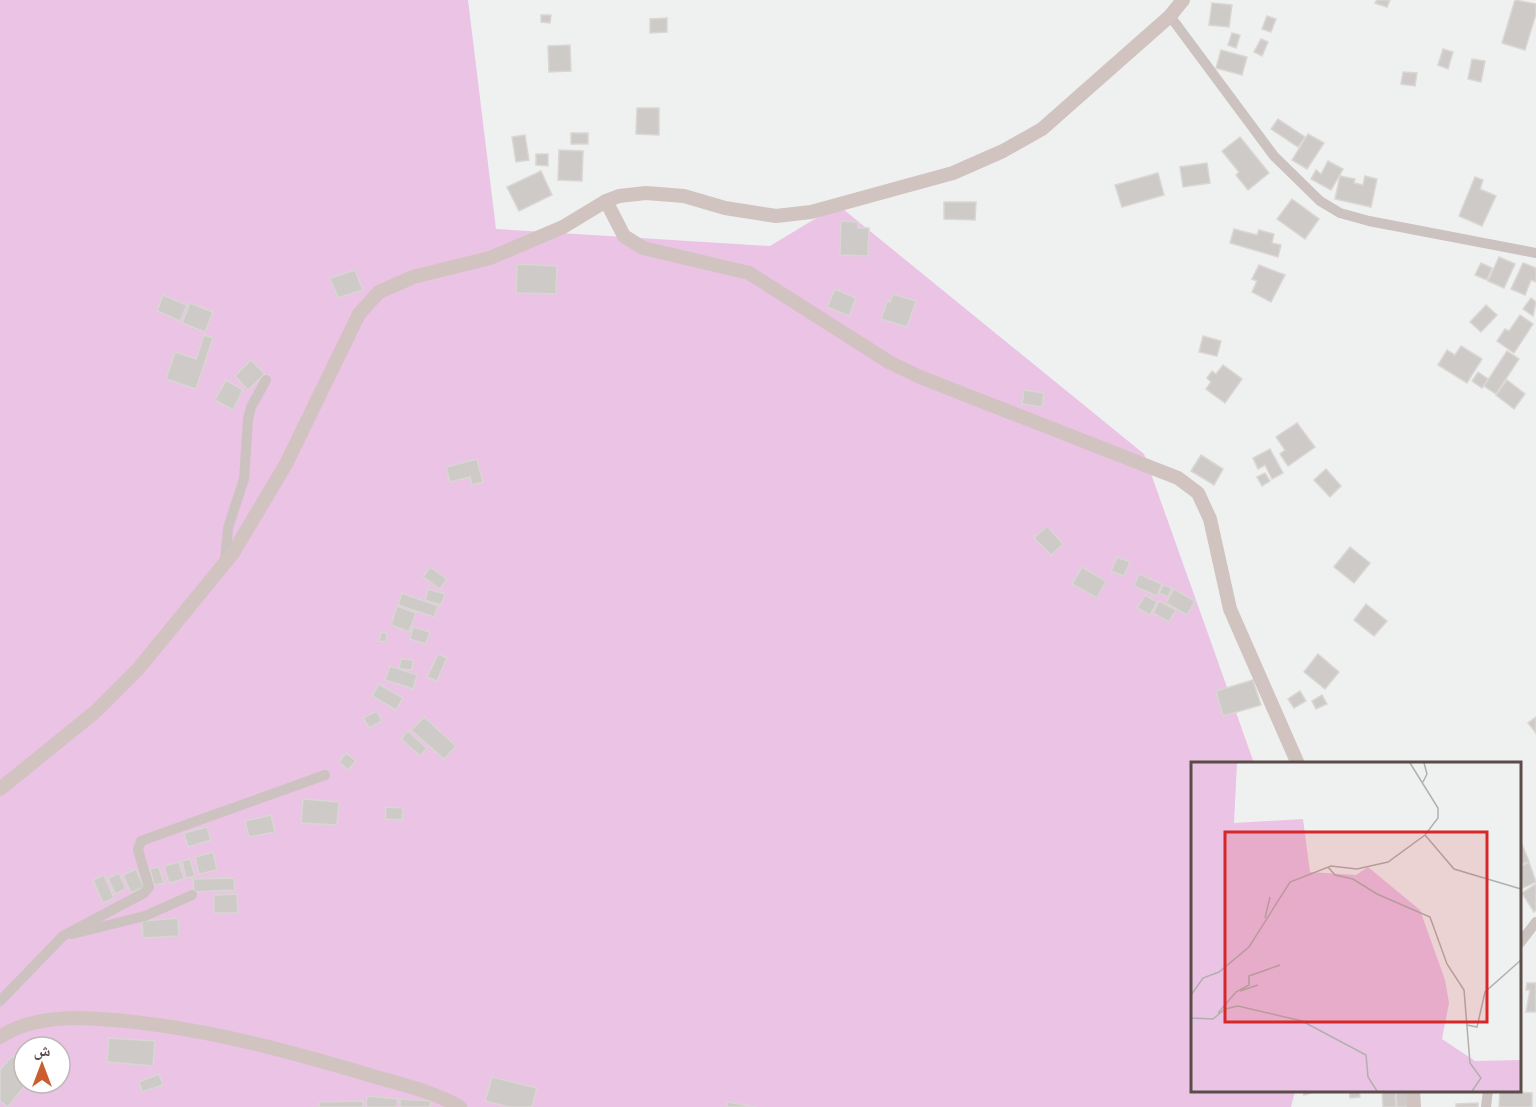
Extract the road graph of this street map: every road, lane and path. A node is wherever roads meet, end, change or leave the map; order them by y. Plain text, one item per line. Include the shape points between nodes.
1 (1184, 0) edge
2 (1170, 16) junction
3 (606, 201) junction
4 (1536, 253) edge
5 (266, 380) dead end
6 (225, 562) junction
7 (1297, 762) edge
8 (325, 775) dead end
9 (0, 789) edge
10 (192, 895) dead end
11 (1536, 922) edge
12 (63, 936) junction
13 (1521, 942) edge
14 (0, 1001) edge
15 (0, 1037) edge
16 (1413, 1092) edge
17 (1488, 1092) edge
18 (460, 1107) edge
19 (1414, 1107) edge
20 (1486, 1107) edge

1 - 2 main road
2 - 3 main road via 1042,129 953,173 811,212 776,216 668,195 634,193
2 - 4 street via 1274,156 1320,201 1340,213 1369,221
3 - 6 main road via 563,227 490,258 413,277 379,292 344,340 286,464
3 - 7 main road via 624,236 643,248 749,273 899,367 1178,478 1198,493 1210,519 1230,609
5 - 6 street via 248,419 245,471 228,528
6 - 9 main road via 139,668 95,712
8 - 12 street via 141,841 138,850 149,887
10 - 12 street via 145,916
11 - 13 street
12 - 14 street
15 - 18 main road via 26,1024 64,1019 190,1031 300,1055
16 - 19 main road
17 - 20 street

